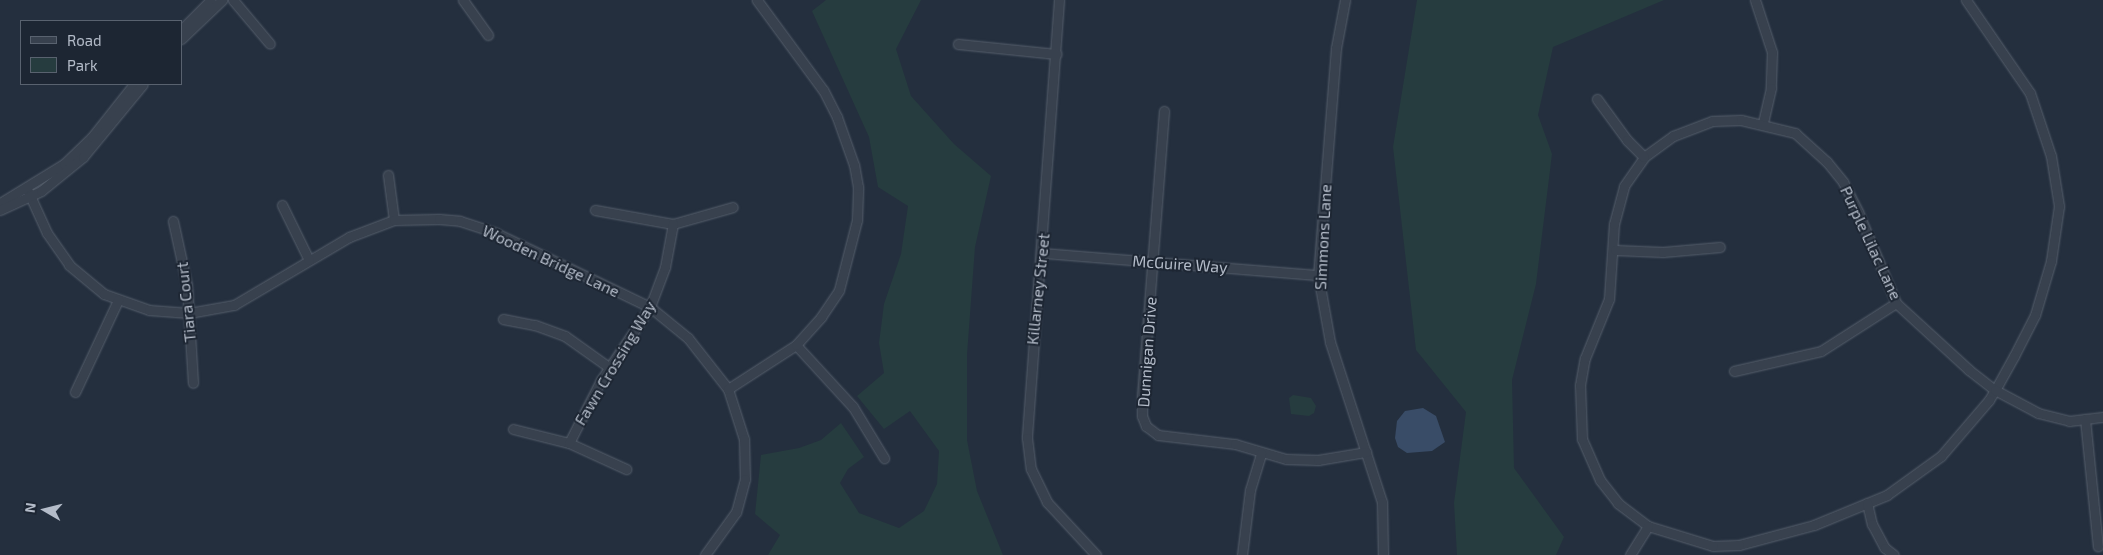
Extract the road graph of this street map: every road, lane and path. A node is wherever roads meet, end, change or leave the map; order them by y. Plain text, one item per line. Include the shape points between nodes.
1 (211, 0) edge
2 (222, 0) edge
3 (232, 0) edge
4 (463, 0) edge
5 (757, 0) edge
6 (1059, 0) edge
7 (1345, 0) edge
8 (1755, 0) edge
9 (1966, 0) edge
10 (182, 29) edge
11 (488, 35) dead end
12 (182, 38) edge
13 (270, 44) dead end
14 (958, 44) dead end
15 (1056, 54) junction
16 (133, 85) edge
17 (142, 85) edge
18 (1597, 99) dead end
19 (1164, 111) dead end
20 (1764, 123) junction
21 (1644, 157) junction
22 (388, 175) dead end
23 (29, 193) junction
24 (0, 202) edge
25 (282, 205) dead end
26 (733, 207) dead end
27 (0, 210) edge
28 (595, 210) dead end
29 (394, 220) junction
30 (173, 221) dead end
31 (673, 224) junction
32 (1720, 247) dead end
33 (1615, 250) junction
34 (1043, 254) junction
35 (309, 260) junction
36 (1154, 262) junction
37 (1318, 275) junction
38 (118, 300) junction
39 (1896, 303) junction
40 (650, 307) junction
41 (189, 314) junction
42 (503, 319) dead end
43 (796, 345) junction
44 (610, 368) junction
45 (1734, 371) dead end
46 (193, 383) dead end
47 (728, 389) junction
48 (1995, 390) junction
49 (75, 392) dead end
50 (2103, 417) edge
51 (2085, 419) junction
52 (513, 429) dead end
53 (569, 443) junction
54 (1366, 452) junction
55 (1260, 454) junction
56 (884, 458) dead end
57 (626, 469) dead end
58 (1867, 503) junction
59 (1648, 526) junction
60 (2098, 546) dead end
61 (705, 555) edge
62 (1096, 555) edge
63 (1242, 555) edge
64 (1383, 555) edge
65 (1630, 555) edge
66 (1894, 555) edge

1 - 10 street
2 - 12 street
3 - 13 street
4 - 11 street
5 - 43 street via 823,90 848,145 858,186 856,228 839,290
6 - 15 street, Killarney Street
7 - 37 street, Simmons Lane via 1336,48
8 - 20 street via 1772,52 1771,88
9 - 48 street via 2030,93 2051,156 2059,206 2051,261 2035,315
14 - 15 street
15 - 34 street, Killarney Street
16 - 23 street via 78,151
17 - 23 street via 83,157
18 - 21 street via 1627,140
19 - 36 street, Dunnigan Drive
20 - 21 street, Purple Lilac Lane via 1712,121 1690,127
20 - 39 street, Purple Lilac Lane via 1795,133 1827,162 1843,182
21 - 33 street, Purple Lilac Lane via 1624,186 1617,206
22 - 29 street
23 - 24 street
23 - 27 street
23 - 38 street, Wooden Bridge Lane via 47,233 69,265 85,280
25 - 35 street
26 - 31 street
28 - 31 street
29 - 35 street, Wooden Bridge Lane via 349,237
29 - 40 street, Wooden Bridge Lane via 439,219 472,224
30 - 41 street, Tiara Court via 185,273
31 - 40 street, Fawn Crossing Way via 665,267
32 - 33 street via 1663,252
33 - 59 street, Purple Lilac Lane via 1609,298 1585,358 1580,385 1582,439 1600,480 1618,503
34 - 36 street, McGuire Way
34 - 62 street, Killarney Street via 1027,410 1028,453 1031,470 1047,502
35 - 41 street, Wooden Bridge Lane via 234,305
36 - 37 street, McGuire Way
36 - 55 street, Dunnigan Drive via 1142,398 1142,416 1146,426 1158,435 1235,444
37 - 54 street, Simmons Lane via 1330,342
38 - 41 street, Wooden Bridge Lane via 149,310
38 - 49 street
39 - 45 street via 1821,351
39 - 48 street, Purple Lilac Lane
40 - 44 street, Fawn Crossing Way
40 - 47 street, Wooden Bridge Lane via 688,338
41 - 46 street, Tiara Court
42 - 44 street via 535,325 564,336
43 - 47 street
43 - 56 street via 853,407
44 - 53 street, Fawn Crossing Way via 591,397
47 - 61 street, Wooden Bridge Lane via 744,438 745,479 731,522
48 - 51 street, Purple Lilac Lane via 2038,412 2069,421
48 - 58 street via 1941,456 1887,494
50 - 51 street, Purple Lilac Lane
51 - 60 street
52 - 53 street
53 - 57 street
54 - 55 street, Dunnigan Drive via 1318,460
54 - 64 street, Simmons Lane via 1382,502
55 - 63 street via 1250,490
58 - 59 street via 1814,525 1739,545 1713,546
58 - 66 street via 1872,524 1885,548
59 - 65 street

